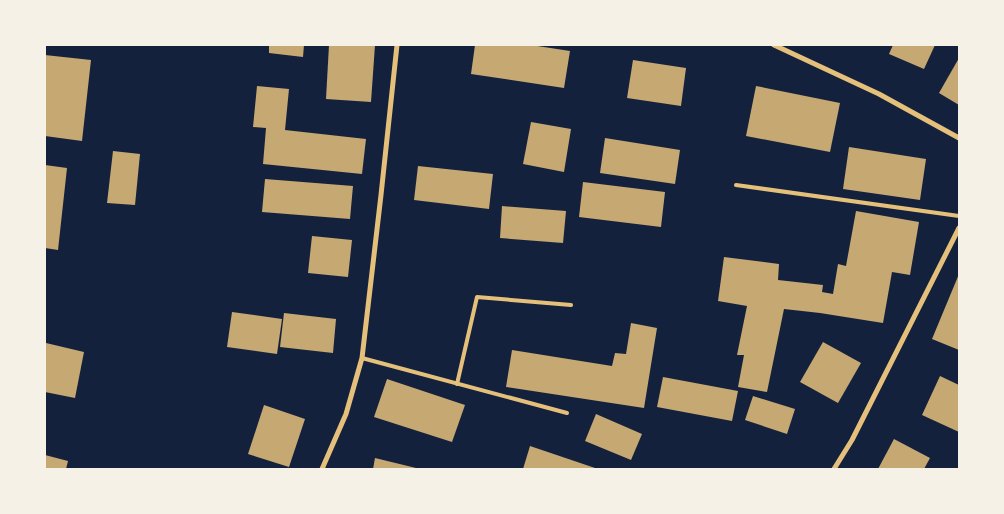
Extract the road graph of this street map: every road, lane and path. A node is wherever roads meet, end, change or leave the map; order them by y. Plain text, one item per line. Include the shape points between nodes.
1 (397, 45) edge
2 (774, 45) edge
3 (959, 138) edge
4 (736, 185) dead end
5 (959, 216) edge
6 (959, 228) edge
7 (570, 306) dead end
8 (362, 358) junction
9 (457, 384) junction
10 (568, 413) dead end
11 (322, 469) edge
12 (834, 469) edge

1 - 8 street
2 - 3 street via 879,94
4 - 5 lane
6 - 12 street via 852,440
7 - 9 lane via 477,297
8 - 9 lane
8 - 11 street via 346,414
9 - 10 lane

